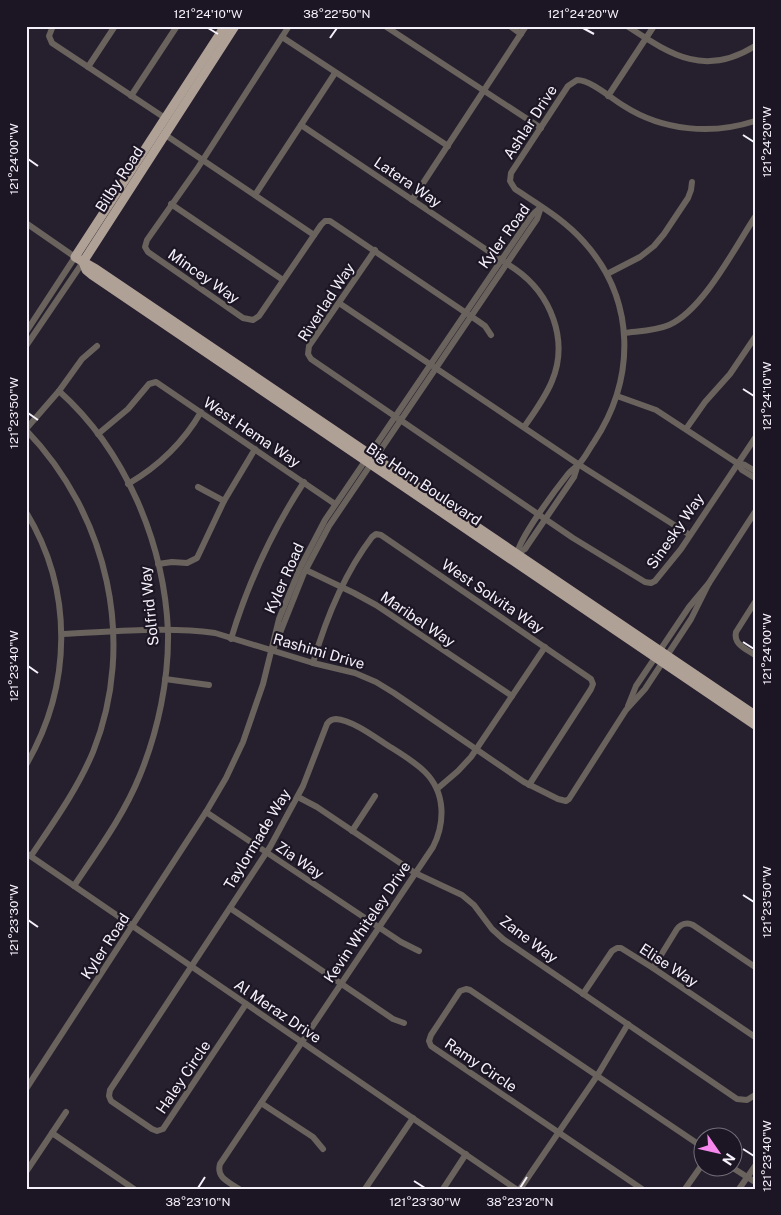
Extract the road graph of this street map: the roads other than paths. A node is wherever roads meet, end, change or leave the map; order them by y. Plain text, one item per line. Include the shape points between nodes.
1 (53, 26) edge
2 (115, 26) edge
3 (177, 26) edge
4 (225, 26) edge
5 (235, 26) edge
6 (289, 26) edge
7 (385, 26) edge
8 (510, 26) edge
9 (526, 26) edge
10 (627, 26) edge
11 (654, 26) edge
12 (521, 34) junction
13 (282, 37) junction
14 (646, 38) junction
15 (755, 46) edge
16 (88, 67) junction
17 (336, 73) junction
18 (484, 91) junction
19 (131, 96) junction
20 (608, 96) junction
21 (165, 118) junction
22 (755, 121) edge
23 (301, 125) junction
24 (541, 128) junction
25 (164, 134) junction
26 (448, 146) junction
27 (203, 160) junction
28 (692, 182) dead end
29 (255, 195) junction
30 (412, 200) junction
31 (171, 204) junction
32 (541, 207) junction
33 (755, 217) edge
34 (26, 223) edge
35 (314, 235) junction
36 (374, 250) junction
37 (79, 259) junction
38 (504, 261) junction
39 (607, 274) junction
40 (283, 280) junction
41 (339, 302) junction
42 (468, 314) junction
43 (26, 332) edge
44 (624, 333) junction
45 (491, 335) dead end
46 (755, 336) edge
47 (26, 346) edge
48 (97, 346) dead end
49 (433, 366) junction
50 (59, 391) junction
51 (617, 396) junction
52 (202, 412) junction
53 (397, 418) junction
54 (524, 427) junction
55 (686, 429) junction
56 (26, 430) edge
57 (98, 434) junction
58 (755, 438) edge
59 (255, 449) junction
60 (370, 458) junction
61 (737, 463) junction
62 (578, 464) junction
63 (755, 471) edge
64 (755, 478) edge
65 (304, 482) junction
66 (128, 484) junction
67 (198, 487) dead end
68 (224, 501) junction
69 (335, 504) junction
70 (26, 512) edge
71 (755, 512) edge
72 (539, 515) junction
73 (546, 519) junction
74 (690, 535) junction
75 (517, 554) junction
76 (158, 564) junction
77 (306, 570) junction
78 (342, 586) junction
79 (755, 602) edge
80 (168, 630) junction
81 (114, 632) junction
82 (62, 634) junction
83 (231, 639) junction
84 (545, 647) junction
85 (272, 651) junction
86 (755, 655) edge
87 (661, 656) junction
88 (313, 663) junction
89 (165, 679) junction
90 (209, 685) dead end
91 (512, 696) junction
92 (755, 715) edge
93 (333, 719) joint
94 (755, 725) edge
95 (476, 749) junction
96 (26, 765) edge
97 (529, 785) junction
98 (437, 789) junction
99 (376, 796) dead end
100 (298, 797) junction
101 (206, 812) junction
102 (352, 831) junction
103 (267, 853) junction
104 (28, 855) edge
105 (416, 873) junction
106 (74, 886) junction
107 (230, 908) junction
108 (132, 926) junction
109 (379, 928) junction
110 (419, 950) dead end
111 (191, 967) junction
112 (755, 967) edge
113 (653, 968) junction
114 (341, 984) junction
115 (583, 994) junction
116 (246, 1004) junction
117 (404, 1023) dead end
118 (628, 1024) junction
119 (755, 1037) edge
120 (302, 1042) junction
121 (597, 1076) junction
122 (26, 1089) edge
123 (755, 1095) edge
124 (261, 1103) junction
125 (66, 1112) dead end
126 (413, 1118) junction
127 (558, 1132) junction
128 (52, 1133) junction
129 (694, 1141) edge
130 (322, 1150) dead end
131 (466, 1154) junction
132 (755, 1166) edge
133 (26, 1172) edge
134 (744, 1175) edge
135 (694, 1176) edge
136 (747, 1177) junction
137 (755, 1182) edge
138 (134, 1189) edge
139 (239, 1189) edge
140 (365, 1189) edge
141 (443, 1189) edge
142 (518, 1189) edge
143 (642, 1189) edge
144 (685, 1189) edge
145 (739, 1189) edge

1 - 16 street via 49,36 52,44
2 - 16 street
3 - 19 street
4 - 21 main road, Bilby Road
5 - 25 main road, Bilby Road
6 - 13 street, Mincey Way
7 - 18 street
8 - 12 street
9 - 12 street
10 - 14 street
11 - 14 street
12 - 18 street
13 - 17 street
13 - 27 street, Mincey Way
14 - 15 street via 677,56 701,61 732,57
14 - 20 street
16 - 19 street
17 - 23 street
17 - 26 street
18 - 24 street
18 - 26 street
19 - 21 street
20 - 22 street, Ashlar Drive via 642,116 678,127 712,129
20 - 24 street, Ashlar Drive via 584,81 575,81 568,86
21 - 37 main road, Bilby Road
23 - 29 street
23 - 30 street, Latera Way
24 - 32 street, Ashlar Drive via 510,178 515,189
25 - 27 street
25 - 37 main road, Bilby Road
26 - 30 street
27 - 29 street
27 - 31 street, Mincey Way
28 - 39 street via 688,198 659,241 640,257
29 - 35 street
30 - 38 street, Latera Way
31 - 40 street
31 - 40 street, Mincey Way via 147,240 146,249 243,318 250,320 259,316
32 - 38 street, Kyler Road via 537,219
32 - 39 street, Ashlar Drive via 576,233
33 - 44 street via 706,292 688,313 662,328
34 - 37 street
35 - 36 street via 322,223 330,221
35 - 40 street, Mincey Way
36 - 41 street, Riverlad Way
36 - 42 street
37 - 43 street, Bilby Road
37 - 47 street, Bilby Road
37 - 60 main road, Big Horn Boulevard via 92,275
38 - 42 street, Kyler Road
38 - 54 street, Latera Way via 527,277 542,294 553,316 558,338 553,380
39 - 44 street, Ashlar Drive via 618,300
41 - 49 street
41 - 53 street, Riverlad Way via 310,346 309,356
42 - 45 street via 482,323
42 - 49 street, Kyler Road
44 - 51 street, Ashlar Drive via 624,364
46 - 55 street via 730,374
48 - 50 street via 82,358
49 - 53 street, Kyler Road
49 - 54 street
50 - 56 street
50 - 57 street, Solfrid Way
51 - 55 street via 649,407
51 - 62 street, Ashlar Drive via 605,423
52 - 57 street, West Hema Way via 154,382 119,418
52 - 59 street, West Hema Way
52 - 66 street via 172,451
53 - 60 street, Kyler Road
53 - 72 street
54 - 62 street
55 - 61 street
56 - 81 street via 64,476 90,526 108,580
57 - 66 street, Solfrid Way
58 - 61 street, Sinesky Way
59 - 65 street, West Hema Way
59 - 68 street
60 - 69 street, Kyler Road
60 - 75 main road, Big Horn Boulevard
60 - 77 street, Kyler Road
60 - 87 main road, Big Horn Boulevard
61 - 63 street
61 - 64 street
61 - 74 street, Sinesky Way
62 - 72 street, Ashlar Drive via 567,474
62 - 73 street, Ashlar Drive via 574,477
62 - 74 street
65 - 69 street, West Hema Way
65 - 83 street via 257,567
66 - 76 street, Solfrid Way via 146,524
67 - 68 street
68 - 76 street via 195,560
69 - 85 street, Kyler Road via 287,597 274,631
70 - 82 street via 38,533 54,578
71 - 87 street via 709,583 689,607
72 - 73 street
72 - 75 street, Ashlar Drive
73 - 74 street, Sinesky Way via 649,583 657,579
73 - 75 street, Ashlar Drive via 527,546
75 - 87 main road, Big Horn Boulevard
76 - 80 street, Solfrid Way
77 - 78 street, Maribel Way
77 - 85 street, Kyler Road
78 - 84 street, West Solvita Way via 371,538 378,534
78 - 88 street via 324,626
78 - 91 street, Maribel Way via 381,608
79 - 86 street via 734,636 737,643
80 - 81 street, Rashimi Drive
80 - 83 street, Rashimi Drive via 204,631
80 - 89 street, Solfrid Way
81 - 82 street, Rashimi Drive
81 - 104 street via 111,685 97,740 72,794
82 - 96 street via 52,704
83 - 85 street, Rashimi Drive
84 - 91 street
84 - 97 street, West Solvita Way via 592,681 591,689
85 - 88 street, Rashimi Drive
85 - 101 street, Kyler Road via 251,723 231,769
87 - 92 main road, Big Horn Boulevard
87 - 94 main road, Big Horn Boulevard
87 - 97 street, Rashimi Drive via 636,686 626,710 569,799 558,799
88 - 95 street, Rashimi Drive via 355,673 376,682
89 - 90 street
89 - 106 street, Solfrid Way via 156,724 139,778 117,820
91 - 95 street
93 - 98 street, Kevin Whiteley Drive via 378,739 419,767
93 - 100 street, Taylormade Way via 327,724
95 - 97 street, Rashimi Drive
95 - 98 street
98 - 105 street, Kevin Whiteley Drive via 442,809 440,829
99 - 102 street
100 - 102 street, Zane Way
100 - 103 street, Taylormade Way
101 - 103 street, Zia Way
101 - 108 street, Kyler Road
102 - 105 street, Zane Way
103 - 107 street, Taylormade Way
103 - 109 street, Zia Way
104 - 106 street, Al Meraz Drive
105 - 109 street, Kevin Whiteley Drive
105 - 115 street, Zane Way via 462,895 503,939
106 - 108 street, Al Meraz Drive
107 - 111 street, Taylormade Way
107 - 114 street
108 - 111 street, Al Meraz Drive
108 - 122 street, Kyler Road
109 - 110 street, Zia Way
109 - 114 street, Kevin Whiteley Drive
111 - 116 street, Al Meraz Drive
111 - 116 street, Haley Circle via 110,1090 109,1099 152,1130 163,1129
112 - 113 street via 687,924 677,929
113 - 115 street, Elise Way via 617,948
113 - 119 street, Elise Way
114 - 117 street
114 - 120 street, Kevin Whiteley Drive
115 - 118 street, Zane Way
116 - 120 street, Al Meraz Drive
118 - 121 street
118 - 123 street, Zane Way via 737,1099 747,1100
120 - 124 street, Kevin Whiteley Drive
120 - 126 street, Al Meraz Drive
121 - 127 street
121 - 127 street, Ramy Circle via 470,990 460,991 430,1035 432,1046
121 - 129 street
124 - 130 street via 312,1137
124 - 139 street, Kevin Whiteley Drive via 219,1168 223,1178
125 - 128 street
126 - 131 street, Al Meraz Drive
126 - 140 street
127 - 142 street
127 - 143 street
128 - 133 street
128 - 138 street
131 - 141 street
131 - 142 street, Al Meraz Drive
132 - 136 street
134 - 136 street
135 - 144 street
136 - 137 street
136 - 145 street

